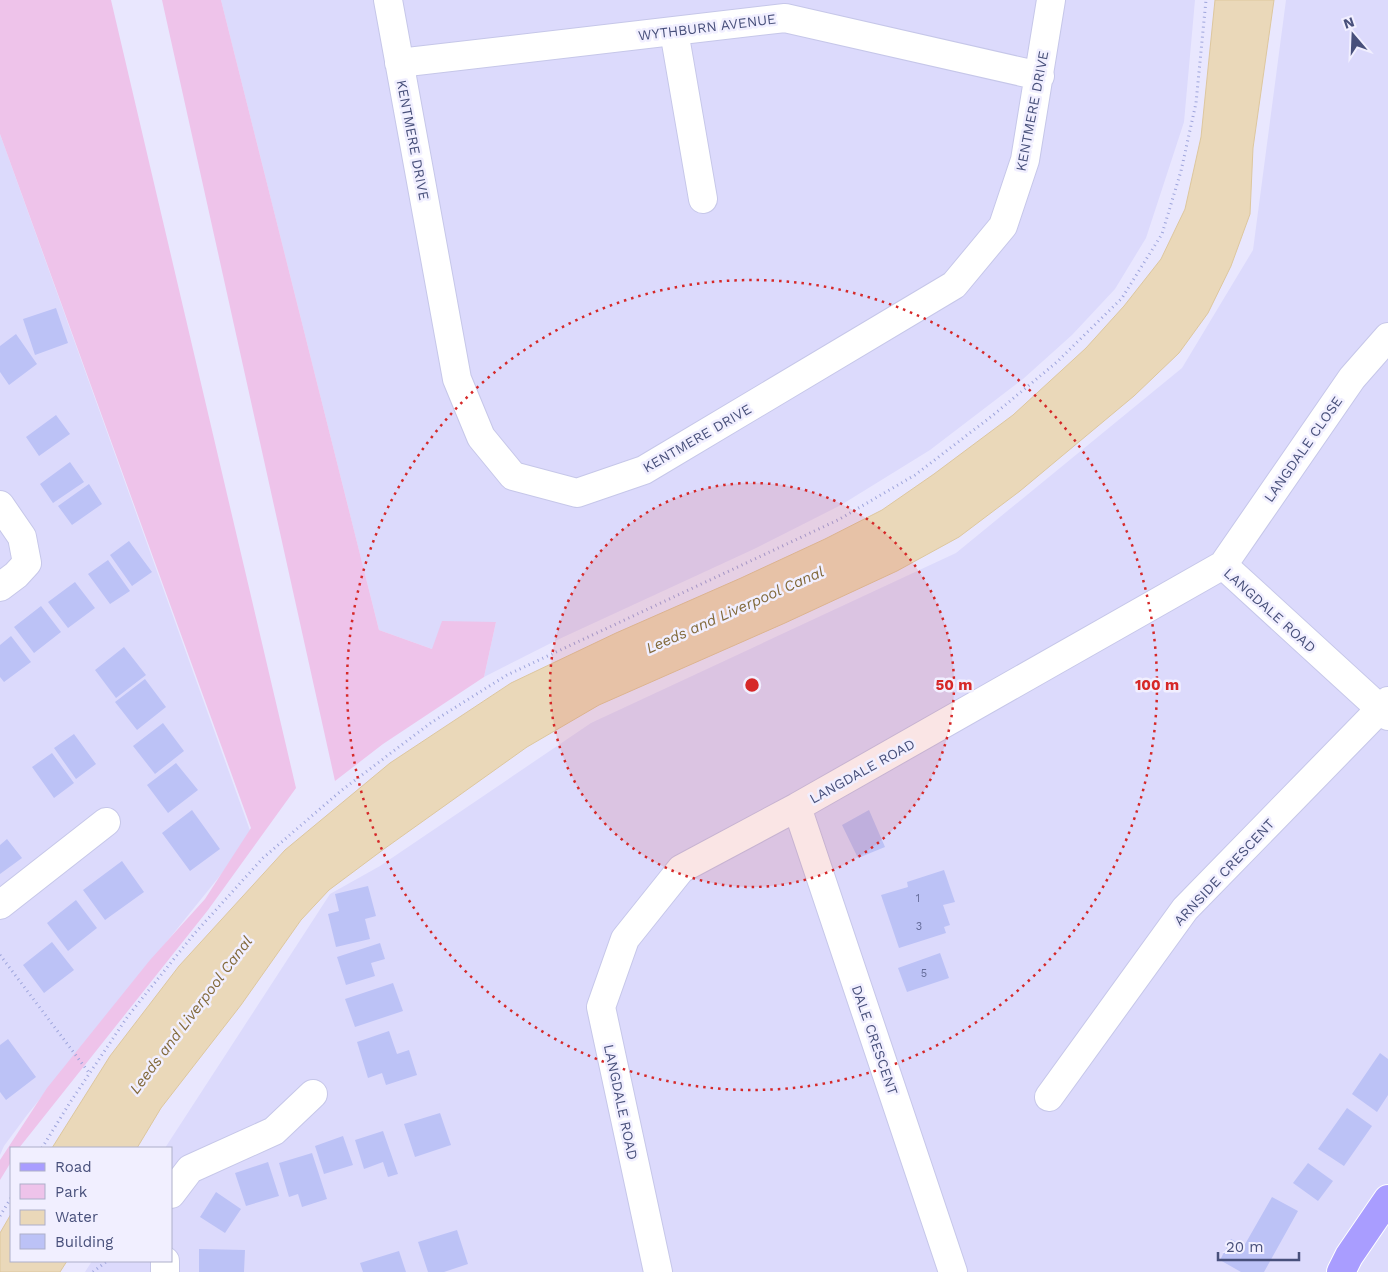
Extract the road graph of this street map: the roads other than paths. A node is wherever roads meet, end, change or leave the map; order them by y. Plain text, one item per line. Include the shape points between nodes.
1 (388, 0) edge
2 (1051, 0) edge
3 (785, 9) edge
4 (674, 31) junction
5 (399, 63) junction
6 (1040, 76) junction
7 (703, 199) dead end
8 (1388, 337) edge
9 (0, 505) edge
10 (1223, 565) junction
11 (0, 587) edge
12 (1385, 709) edge
13 (797, 807) junction
14 (106, 822) dead end
15 (0, 906) edge
16 (313, 1094) dead end
17 (1049, 1097) dead end
18 (172, 1193) edge
19 (1388, 1200) edge
20 (658, 1272) edge
21 (953, 1272) edge
22 (1341, 1272) edge

1 - 5 street, KENTMERE DRIVE
2 - 6 street, KENTMERE DRIVE
3 - 4 street, WYTHBURN AVENUE
3 - 6 street, WYTHBURN AVENUE
4 - 5 street, WYTHBURN AVENUE
4 - 7 street
5 - 6 street, KENTMERE DRIVE via 458,379 481,437 514,476 577,493 644,470 954,285 1003,226 1025,160
8 - 10 street, LANGDALE CLOSE via 1352,378
9 - 11 street via 22,537 27,563
10 - 12 street, LANGDALE ROAD
10 - 13 street, LANGDALE ROAD
12 - 17 street, ARNSIDE CRESCENT via 1185,909
13 - 20 street, LANGDALE ROAD via 681,869 624,939 601,1007
13 - 21 street, DALE CRESCENT
14 - 15 street
16 - 18 street via 274,1131 190,1169
19 - 22 main road

